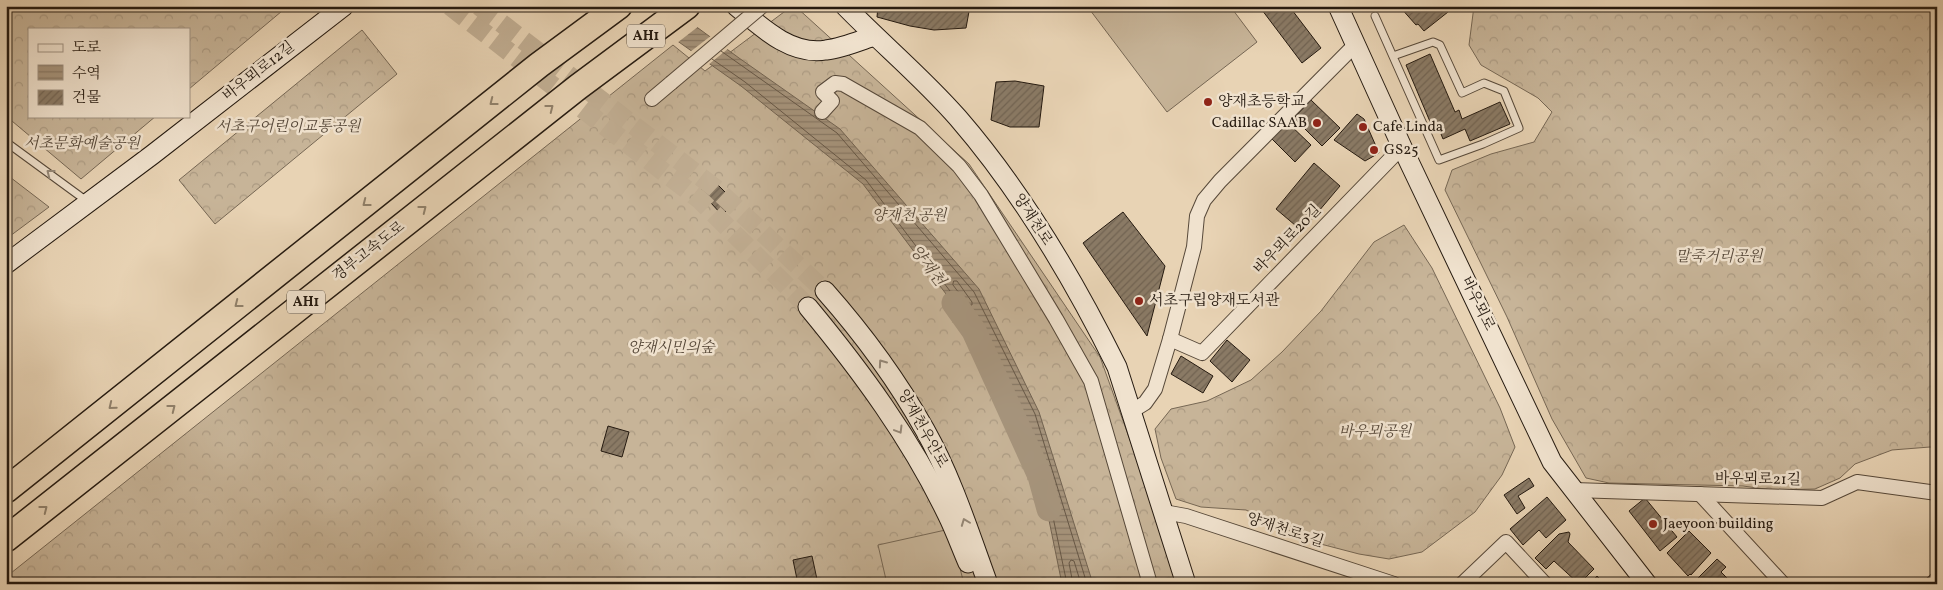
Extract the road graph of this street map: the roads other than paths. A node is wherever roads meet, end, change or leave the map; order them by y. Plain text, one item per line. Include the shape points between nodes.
1 (344, 6) edge
2 (619, 6) edge
3 (687, 6) edge
4 (736, 6) edge
5 (762, 6) edge
6 (845, 6) edge
7 (1338, 6) edge
8 (1375, 16) dead end
9 (874, 36) junction
10 (1356, 45) junction
11 (1393, 56) junction
12 (652, 99) dead end
13 (822, 112) dead end
14 (6, 142) edge
15 (1402, 147) junction
16 (88, 202) junction
17 (6, 264) edge
18 (826, 291) tunnel mouth
19 (808, 307) tunnel mouth
20 (1170, 339) junction
21 (1132, 411) junction
22 (6, 490) edge
23 (1574, 490) junction
24 (1937, 493) edge
25 (1700, 494) junction
26 (1164, 512) junction
27 (6, 539) edge
28 (1937, 579) edge
29 (977, 584) edge
30 (988, 584) edge
31 (1150, 584) edge
32 (1186, 584) edge
33 (1394, 584) edge
34 (1462, 584) edge
35 (1545, 584) edge
36 (1648, 584) edge
37 (1783, 584) edge
38 (1932, 584) edge

1 - 16 street, 바우뫼로12길
2 -> 22 highway, AH1 via 539,65
27 -> 3 highway, 경부고속도로 / AH1 via 570,93
4 - 9 street via 775,37 807,50 827,50
5 - 12 street, bridge
6 - 9 street, 양재천로
7 - 10 street, 바우뫼로
8 - 11 lane
9 - 21 street, 양재천로 via 931,88 958,118 1037,223 1104,340
10 - 15 street, 바우뫼로
10 - 20 street via 1204,200 1197,216 1194,247
11 - 11 lane via 1439,160 1519,128 1504,91 1484,83 1462,93 1440,45 1433,42
13 - 31 street via 832,101 823,92 835,83 843,84 920,128 959,166 981,195 1091,381
16 -> 14 lane
15 - 20 street, 바우뫼로20길 via 1202,353
15 - 23 street, 바우뫼로 via 1552,462
16 - 17 street, 바우뫼로12길
30 -> 18 street, 양재천우안로 via 946,474 925,430 870,346
19 -> 29 street, 양재천우안로 via 879,398 920,464 948,514
20 - 21 street via 1155,389 1145,403
21 - 26 street, 양재천로
23 - 25 street, 바우뫼로21길
23 - 36 street, 바우뫼로
24 - 25 street, 바우뫼로21길 via 1857,482 1822,498
25 - 37 street
26 - 32 street, 양재천로
26 - 33 street, 양재천로3길 via 1186,516
28 - 38 street
34 - 35 street via 1506,542

